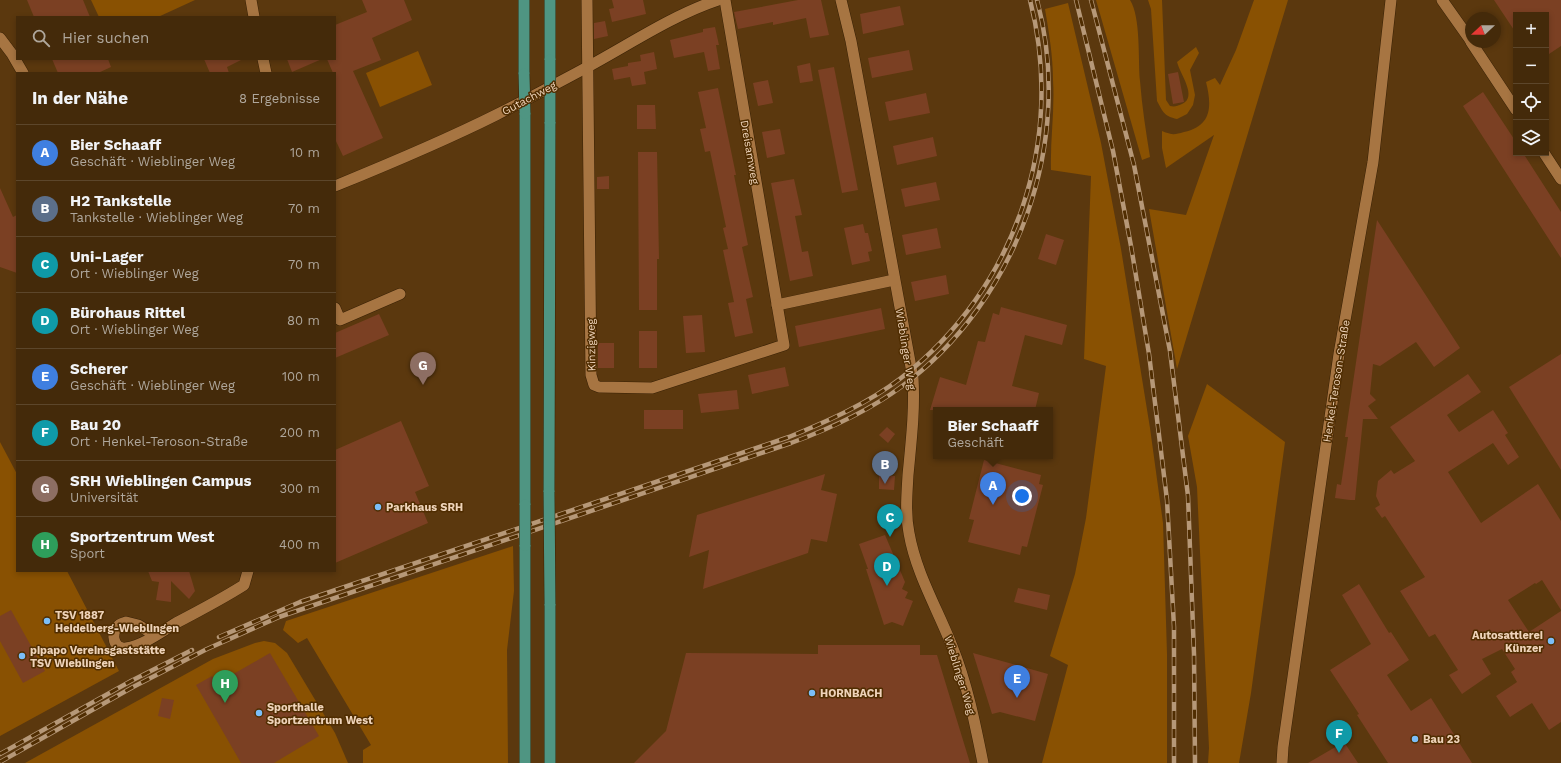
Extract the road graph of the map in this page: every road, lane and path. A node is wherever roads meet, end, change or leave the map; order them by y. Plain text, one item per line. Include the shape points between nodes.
1 (251, 0) edge
2 (524, 0) edge
3 (550, 0) edge
4 (587, 0) edge
5 (718, 0) edge
6 (725, 0) edge
7 (841, 0) edge
8 (1391, 0) edge
9 (1442, 0) edge
10 (254, 16) edge
11 (1465, 33) edge
12 (0, 38) edge
13 (1475, 48) edge
14 (263, 60) edge
15 (588, 66) junction
16 (21, 72) edge
17 (266, 72) edge
18 (1513, 105) edge
19 (1546, 156) edge
20 (1561, 179) edge
21 (336, 186) edge
22 (894, 280) junction
23 (400, 294) dead end
24 (776, 304) junction
25 (336, 310) edge
26 (248, 572) edge
27 (161, 632) dead end
28 (525, 763) edge
29 (550, 763) edge
30 (983, 763) edge
31 (1282, 763) edge

1 - 10 street
2 - 28 highway, bridge
3 - 29 highway, bridge
4 - 15 street
5 - 15 street, Gutachweg via 648,33
6 - 24 street, Dreisamweg
7 - 22 street, Wieblinger Weg
8 - 31 street, Henkel-Teroson-Straße via 1373,162 1339,354
9 - 11 street
12 - 16 street
13 - 18 street
14 - 17 street
15 - 21 street, Gutachweg via 496,115
15 - 24 street, Kinzigweg via 591,375 594,385 652,388 784,345
19 - 20 street
22 - 24 street
22 - 30 street, Wieblinger Weg via 914,390 906,517 908,532 916,562 960,669
23 - 25 street via 340,320
26 - 27 street via 244,585

